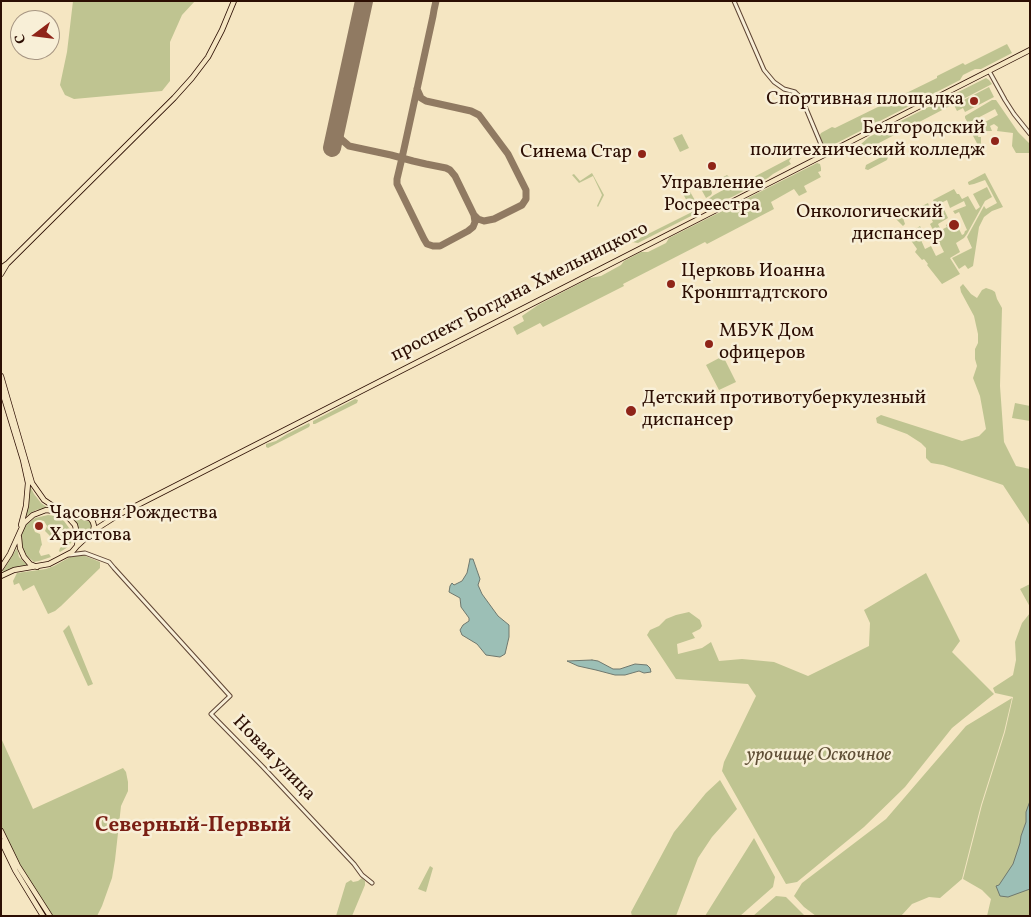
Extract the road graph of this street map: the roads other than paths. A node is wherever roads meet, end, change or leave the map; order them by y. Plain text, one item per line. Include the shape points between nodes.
1 (234, 1) edge
2 (734, 1) edge
3 (1030, 52) edge
4 (989, 70) junction
5 (1030, 134) edge
6 (825, 154) junction
7 (8, 263) junction
8 (1, 268) edge
9 (1, 274) edge
10 (1, 376) edge
11 (1, 388) edge
12 (63, 512) junction
13 (118, 515) junction
14 (90, 518) junction
15 (20, 531) junction
16 (93, 531) junction
17 (80, 546) junction
18 (84, 553) junction
19 (68, 555) junction
20 (38, 567) junction
21 (1, 568) edge
22 (1, 576) edge
23 (1, 831) edge
24 (1, 841) edge
25 (372, 883) dead end
26 (43, 916) edge
27 (50, 916) edge

1 - 7 main road via 208,57 192,78
2 - 6 street via 764,70 774,82 802,99
3 - 4 main road, проспект Богдана Хмельницкого
4 - 5 street via 1014,114
4 - 6 main road, проспект Богдана Хмельницкого
6 - 13 main road, проспект Богдана Хмельницкого
7 - 8 main road
7 - 9 main road
10 - 12 main road via 32,483 49,505
11 - 15 main road via 28,483
12 - 14 main road, проспект Богдана Хмельницкого
12 - 15 main road via 37,512 26,520
12 - 17 main road via 77,530
13 - 14 main road, проспект Богдана Хмельницкого
13 - 16 main road, проспект Богдана Хмельницкого
14 - 16 main road
15 - 20 main road via 22,554 30,564
15 - 21 main road
16 - 17 main road, проспект Богдана Хмельницкого
17 - 18 street
17 - 19 main road
18 - 19 street, Новая улица
18 - 25 street, Новая улица via 109,562 227,692 230,696 211,714
19 - 20 main road
20 - 22 main road via 14,570
23 - 27 main road via 18,866
24 - 26 main road

